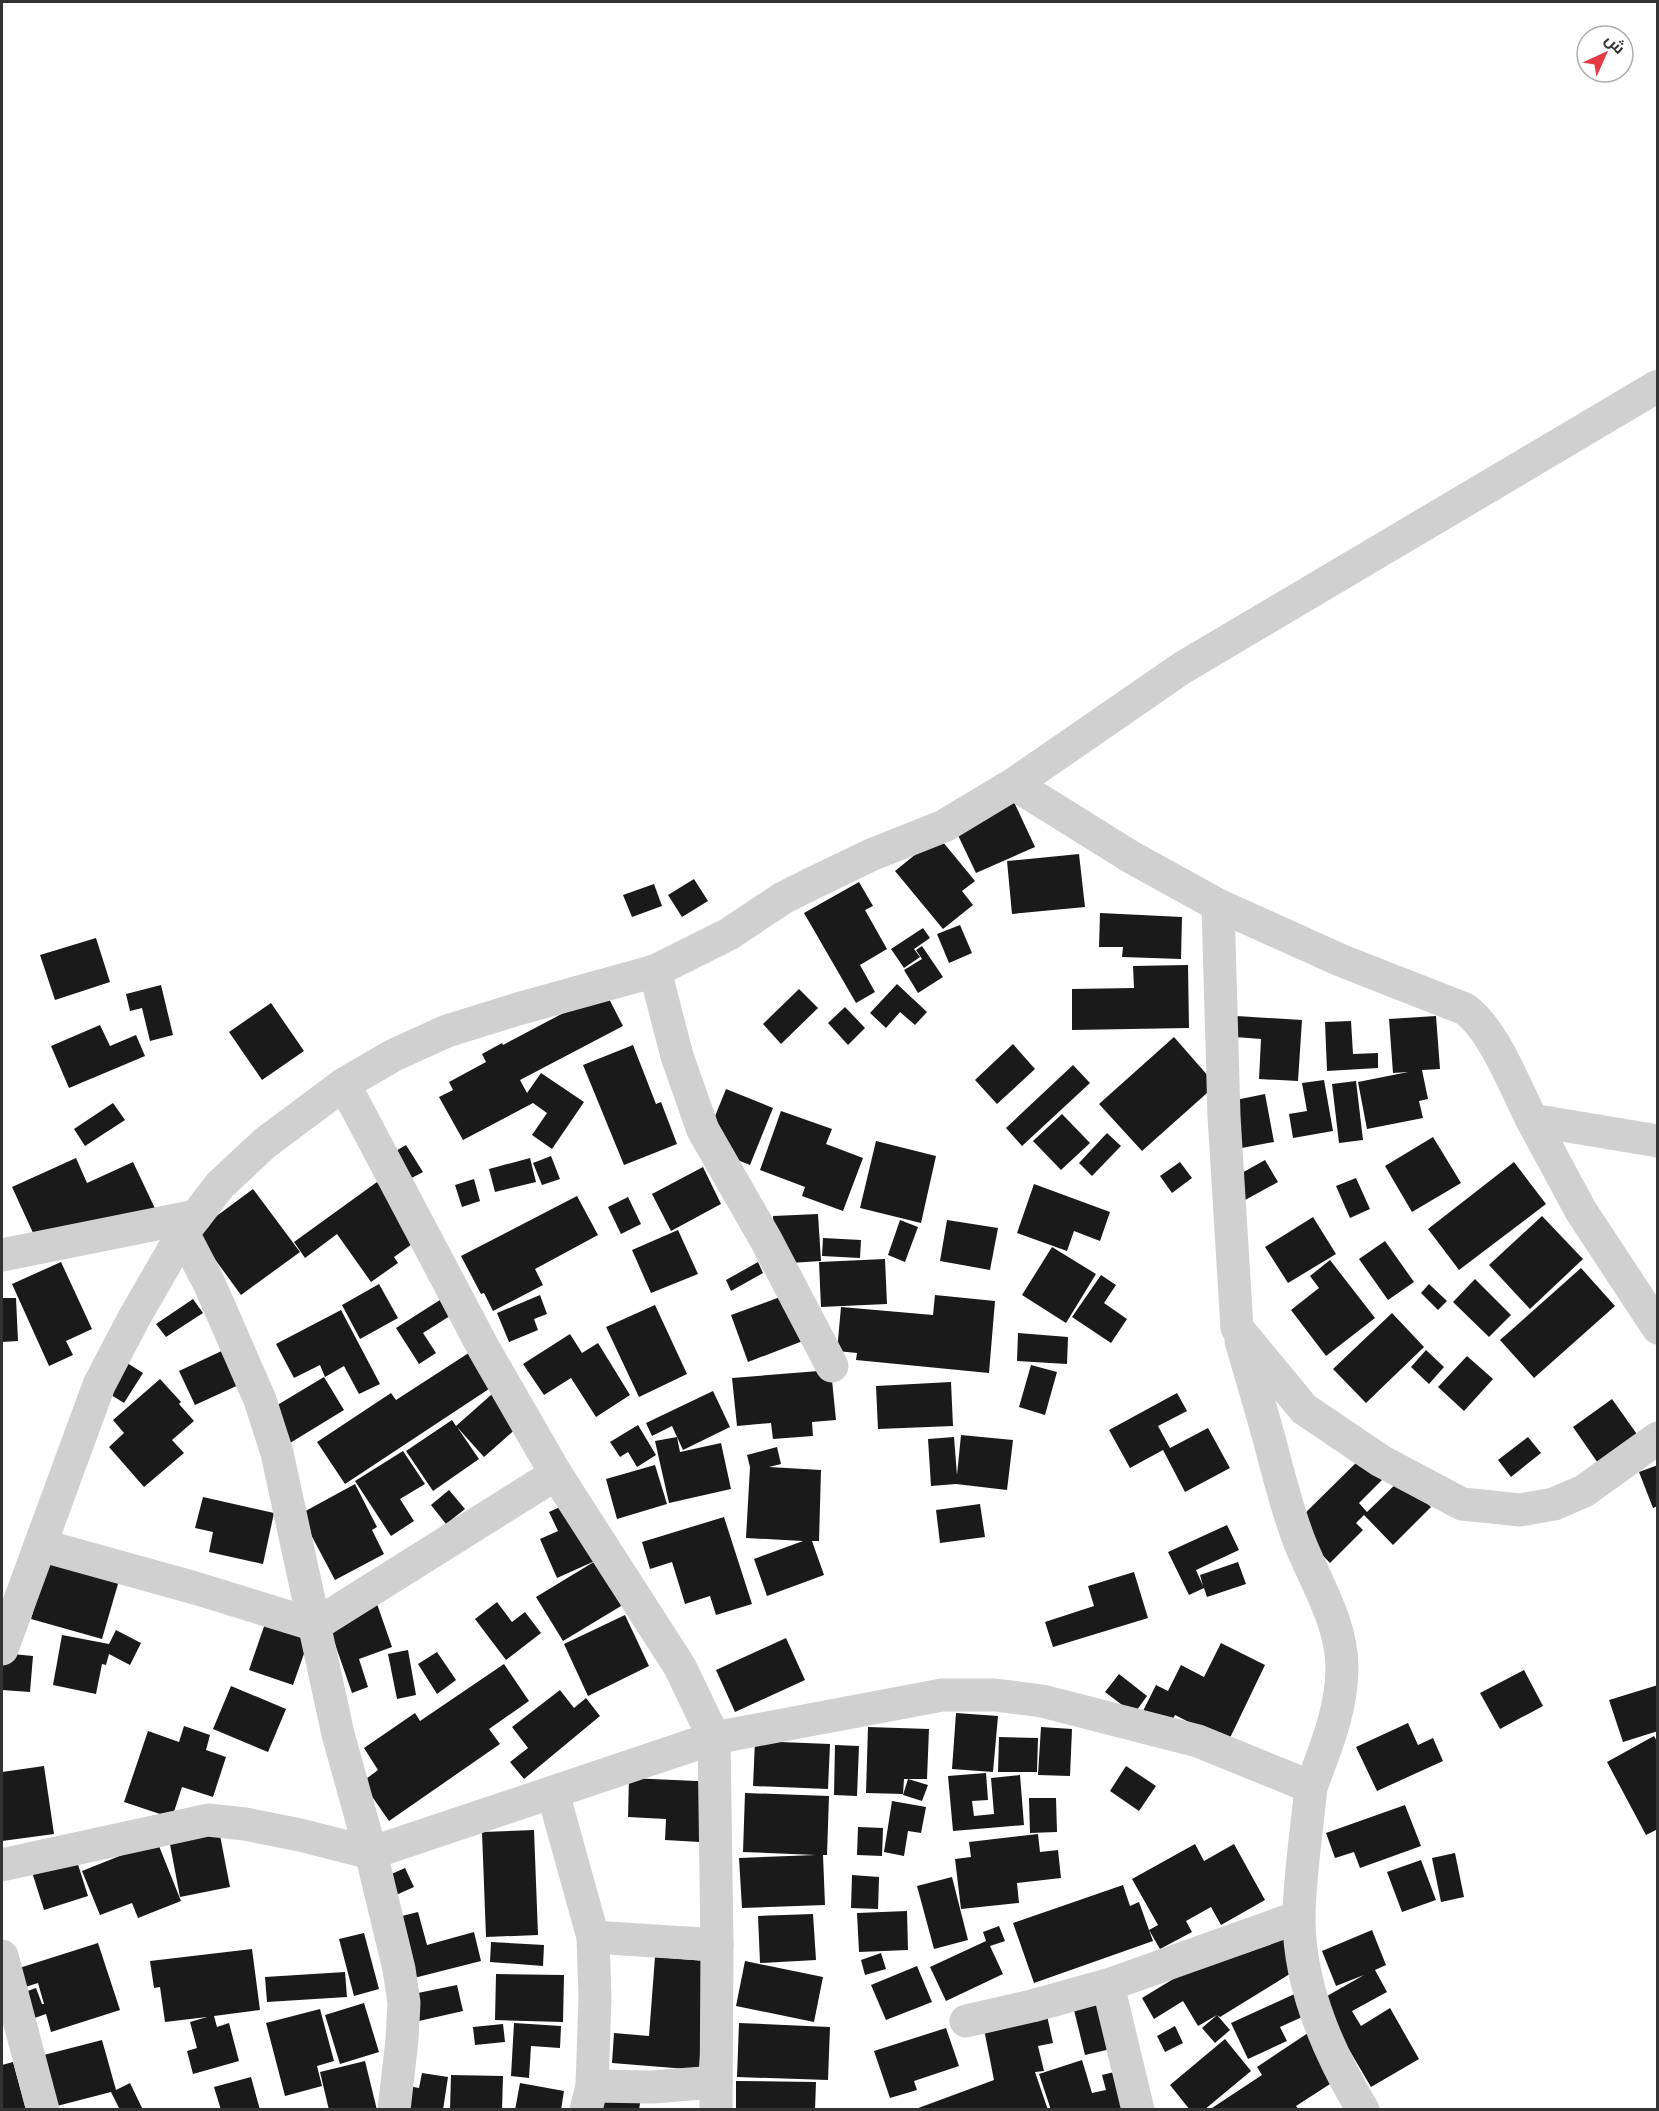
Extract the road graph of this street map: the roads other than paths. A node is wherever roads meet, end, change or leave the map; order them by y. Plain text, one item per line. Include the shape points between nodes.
1 (1658, 386) edge
2 (1014, 784) junction
3 (1218, 905) junction
4 (655, 971) junction
5 (344, 1084) junction
6 (1532, 1120) junction
7 (1658, 1141) edge
8 (189, 1224) junction
9 (2, 1255) edge
10 (1237, 1328) junction
11 (1658, 1328) edge
12 (832, 1366) dead end
13 (1658, 1438) edge
14 (556, 1474) junction
15 (40, 1545) junction
16 (315, 1625) junction
17 (2, 1649) edge
18 (714, 1738) junction
19 (1311, 1787) junction
20 (553, 1793) junction
21 (371, 1853) junction
22 (2, 1864) edge
23 (1299, 1917) junction
24 (593, 1936) junction
25 (717, 1945) junction
26 (2, 1956) edge
27 (1108, 1985) junction
28 (966, 2021) dead end
29 (716, 2096) edge
30 (589, 2098) edge
31 (43, 2109) edge
32 (394, 2109) edge
33 (1138, 2109) edge
34 (1363, 2109) edge

1 - 2 street via 1182,668
2 - 3 street via 1131,857
2 - 4 street via 944,826 871,855 794,893 729,934
3 - 6 street via 1340,960 1465,1008 1491,1040
3 - 10 street via 1224,1116
4 - 5 street via 447,1031
4 - 12 street via 677,1056 703,1130
5 - 8 street via 265,1143 220,1185
5 - 14 street via 484,1349
6 - 7 street
6 - 11 street via 1581,1211
8 - 9 street
8 - 15 street via 99,1385
8 - 16 street via 209,1283 260,1400 277,1454
10 - 13 street via 1304,1408 1381,1461 1462,1504 1520,1510 1554,1504 1584,1491
10 - 19 street via 1300,1544 1337,1635 1342,1667 1340,1690 1328,1743
14 - 16 street
14 - 18 street via 680,1667
15 - 16 street
15 - 17 street
16 - 21 street via 338,1734
18 - 19 street via 942,1695 995,1695 1042,1701 1198,1741
18 - 20 street
18 - 25 street
19 - 23 street
20 - 21 street
20 - 24 street
21 - 22 street via 300,1834 208,1820
21 - 32 street via 404,2003
23 - 27 street
23 - 34 street via 1304,1969 1326,2039
24 - 25 street
24 - 30 street via 595,1998
25 - 29 street
26 - 31 street
27 - 28 street
27 - 33 street
29 - 30 street via 651,2087

